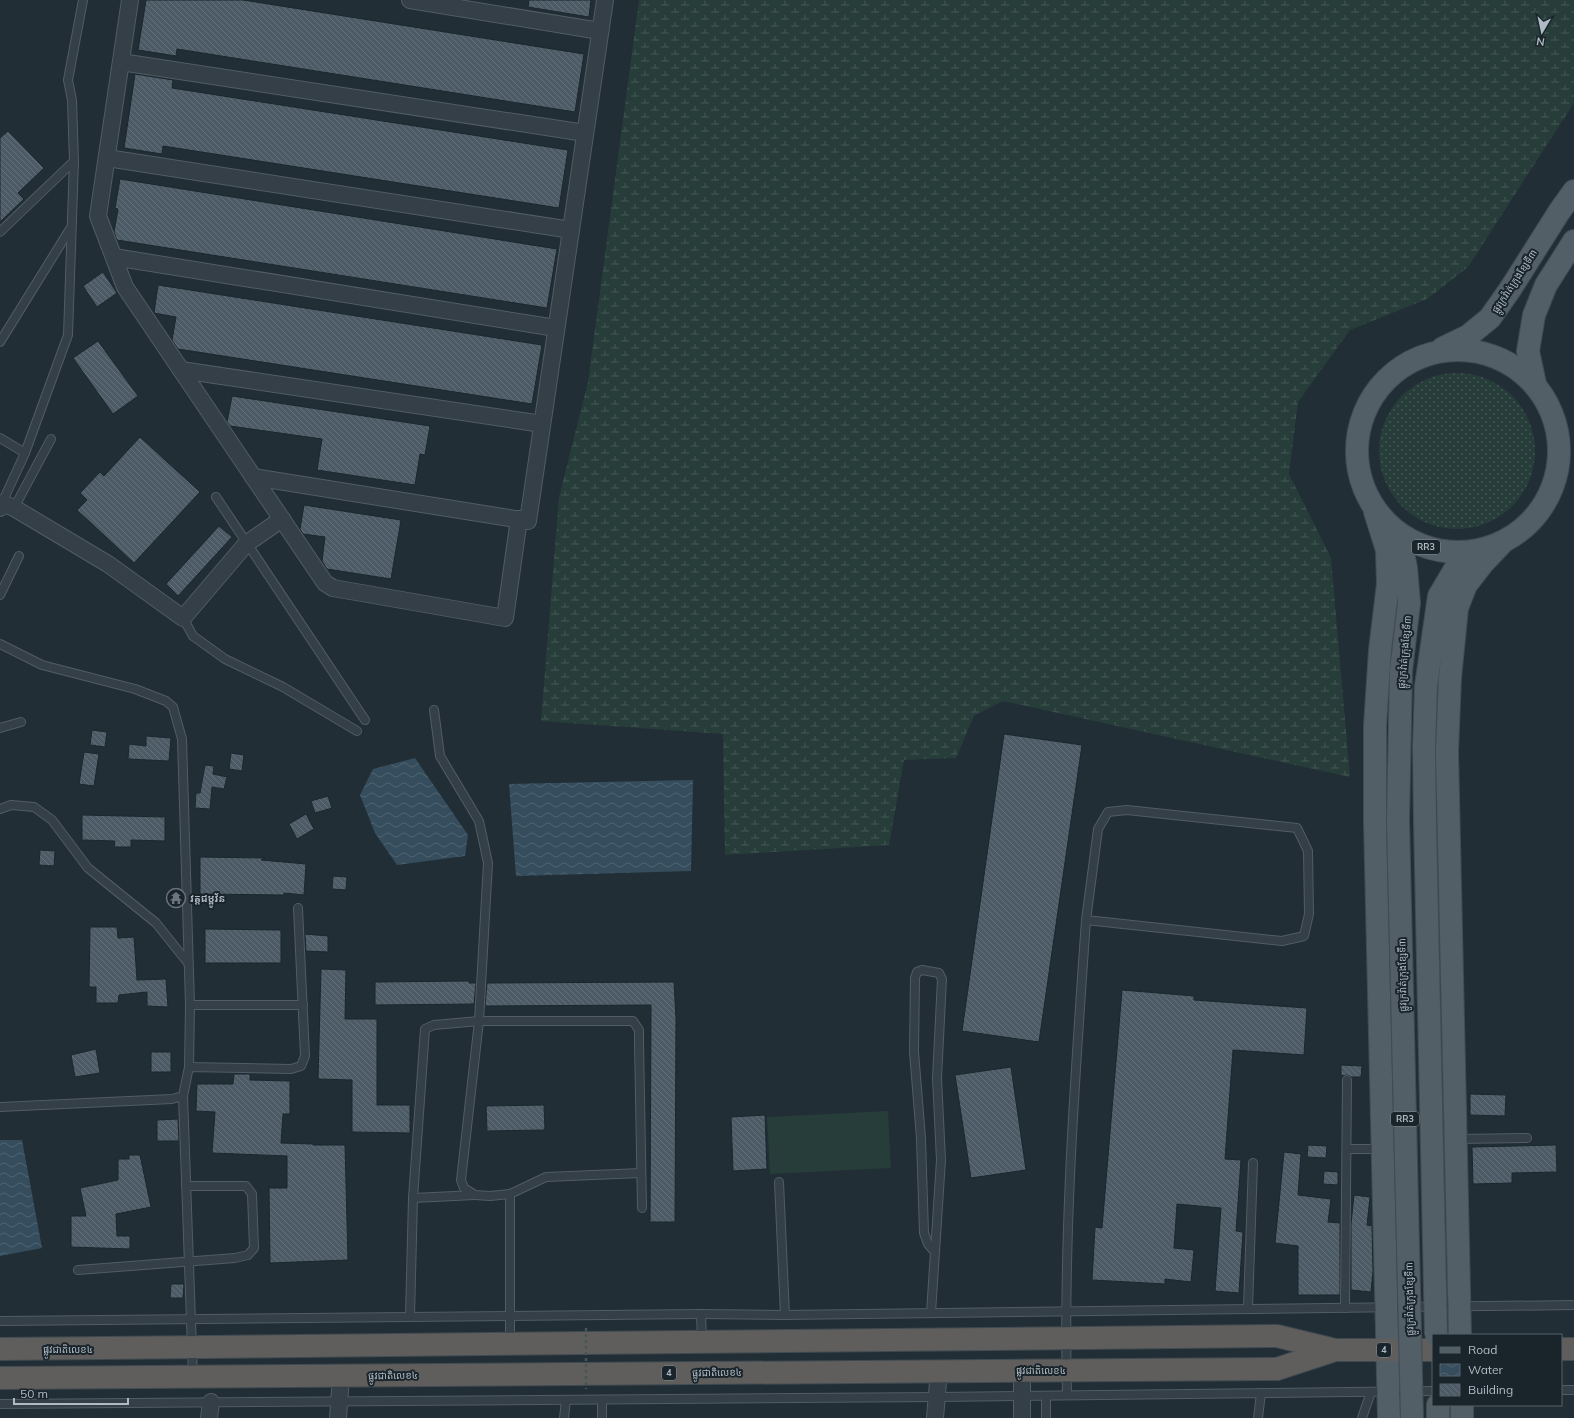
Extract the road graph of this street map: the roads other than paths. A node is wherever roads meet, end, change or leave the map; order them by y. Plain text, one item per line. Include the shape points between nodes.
1 (83, 0) edge
2 (130, 0) edge
3 (410, 0) edge
4 (604, 0) edge
5 (600, 31) junction
6 (121, 62) junction
7 (585, 133) junction
8 (107, 158) junction
9 (74, 161) junction
10 (1574, 191) edge
11 (71, 227) junction
12 (571, 230) junction
13 (0, 232) edge
14 (1574, 241) edge
15 (114, 257) junction
16 (556, 328) junction
17 (0, 342) edge
18 (1436, 352) junction
19 (181, 370) junction
20 (1535, 384) junction
21 (542, 424) junction
22 (0, 438) edge
23 (51, 439) dead end
24 (25, 453) junction
25 (253, 477) junction
26 (216, 497) dead end
27 (5, 506) edge
28 (1375, 512) junction
29 (282, 519) junction
30 (519, 519) junction
31 (1399, 534) junction
32 (1502, 543) junction
33 (246, 544) junction
34 (1473, 552) junction
35 (19, 556) dead end
36 (0, 595) edge
37 (183, 618) junction
38 (0, 644) edge
39 (434, 710) dead end
40 (365, 720) dead end
41 (21, 722) dead end
42 (0, 728) edge
43 (357, 731) dead end
44 (0, 809) edge
45 (298, 908) dead end
46 (1086, 920) junction
47 (188, 963) junction
48 (190, 1005) junction
49 (303, 1005) junction
50 (479, 1021) junction
51 (189, 1067) junction
52 (1347, 1080) dead end
53 (183, 1096) junction
54 (0, 1107) edge
55 (1527, 1138) dead end
56 (1456, 1139) junction
57 (1347, 1149) junction
58 (1383, 1149) junction
59 (1253, 1163) dead end
60 (641, 1173) junction
61 (780, 1182) dead end
62 (186, 1186) junction
63 (510, 1194) junction
64 (475, 1195) junction
65 (413, 1198) junction
66 (642, 1208) dead end
67 (934, 1251) junction
68 (188, 1261) junction
69 (78, 1270) dead end
70 (1574, 1305) edge
71 (1460, 1306) junction
72 (1248, 1308) junction
73 (1345, 1308) junction
74 (1386, 1308) junction
75 (1065, 1310) junction
76 (931, 1313) junction
77 (701, 1314) junction
78 (785, 1315) junction
79 (410, 1316) junction
80 (510, 1316) junction
81 (191, 1319) junction
82 (0, 1321) edge
83 (1436, 1334) edge
84 (1460, 1334) edge
85 (1066, 1339) junction
86 (702, 1343) junction
87 (510, 1344) junction
88 (227, 1347) junction
89 (192, 1348) junction
90 (0, 1349) edge
91 (1562, 1349) edge
92 (1574, 1349) edge
93 (1335, 1350) junction
94 (1387, 1350) junction
95 (1432, 1350) edge
96 (939, 1370) junction
97 (1022, 1370) junction
98 (1066, 1370) junction
99 (228, 1376) junction
100 (341, 1376) junction
101 (193, 1377) junction
102 (0, 1378) edge
103 (1562, 1390) edge
104 (1574, 1390) edge
105 (1432, 1391) edge
106 (1380, 1392) junction
107 (1261, 1393) junction
108 (1067, 1395) junction
109 (1022, 1396) junction
110 (1046, 1396) junction
111 (938, 1397) junction
112 (566, 1400) junction
113 (602, 1400) junction
114 (339, 1401) junction
115 (0, 1404) edge
116 (1438, 1406) edge
117 (1462, 1406) edge
118 (210, 1410) edge
119 (338, 1418) edge
120 (564, 1418) edge
121 (602, 1418) edge
122 (936, 1418) edge
123 (1022, 1418) edge
124 (1046, 1418) edge
125 (1258, 1418) edge
126 (1362, 1418) edge
127 (1389, 1418) edge
128 (1412, 1418) edge
129 (1438, 1418) edge
130 (1462, 1418) edge

1 - 9 lane via 68,80 72,100
2 - 6 street
3 - 5 street
4 - 5 street
5 - 7 street
6 - 7 street
6 - 8 street
7 - 12 street
8 - 12 street
8 - 15 street via 98,216
9 - 11 lane
9 - 13 lane
10 - 18 main road, ផ្លូវក្រវ៉ាត់ក្រុងខ្សែទី៣ / RR3 via 1490,318 1468,336
11 - 17 lane
11 - 24 lane via 68,335
12 - 16 street
14 - 20 main road, RR3 via 1546,285 1534,315 1528,351
15 - 16 street
15 - 19 street via 125,287
16 - 21 street
18 - 20 main road, RR3 via 1463,350 1490,355 1515,367
18 - 28 main road, RR3 via 1408,362 1384,380 1367,405 1357,433 1356,463 1364,492
19 - 21 street
19 - 25 street
20 - 32 main road, RR3 via 1550,407 1558,432 1560,459 1554,485 1542,509 1525,528
21 - 30 street via 528,521
22 - 24 lane
23 - 27 lane
24 - 27 lane
25 - 29 street
25 - 30 street
26 - 33 lane
27 - 37 street via 108,564
28 - 31 main road, RR3
28 - 58 main road via 1387,550 1388,584 1375,726
29 - 30 street via 326,583 333,588 505,618
29 - 33 street
31 - 34 main road, RR3 via 1422,546 1447,552
31 - 128 main road, ផ្លូវក្រវ៉ាត់ក្រុងខ្សែទី៣ / RR3, bridge via 1406,568 1409,603 1401,671 1398,820
32 - 34 main road, RR3
32 - 56 main road via 1466,585 1457,608 1450,678 1447,751
33 - 37 street
33 - 40 lane
34 - 83 main road, RR3, bridge via 1455,569 1438,596 1426,686 1425,822
35 - 36 lane
37 - 43 lane via 193,636 225,659 283,687
38 - 47 lane via 42,665 135,688 166,700 173,707 182,739
39 - 50 lane via 440,756 479,821 488,863
41 - 42 lane
44 - 47 lane via 11,805 34,807 52,820 88,868 156,922
45 - 49 lane
46 - 46 lane via 1098,829 1108,812 1127,810 1296,828 1308,851 1309,914 1304,936 1282,942
46 - 75 lane via 1075,1087
47 - 48 lane
48 - 49 lane
48 - 51 lane
49 - 51 lane via 305,1056 301,1066 290,1069
50 - 60 lane via 633,1021 639,1030
50 - 64 lane via 461,1180 464,1188
50 - 65 lane via 434,1025 426,1029
51 - 53 lane
52 - 57 lane
53 - 54 lane via 172,1099
53 - 62 lane
55 - 56 lane
56 - 71 main road
57 - 58 lane
57 - 73 lane
58 - 74 main road
59 - 72 lane
60 - 63 lane via 546,1177
60 - 66 lane
61 - 78 lane
62 - 68 lane
62 - 68 lane via 246,1186 252,1194 254,1248 248,1255 236,1258
63 - 64 lane
63 - 80 lane
64 - 65 lane
65 - 79 lane
67 - 67 lane via 941,1160 937,1078 942,979 939,973 922,970 917,972 915,978 914,1052 921,1138 924,1233
67 - 76 lane
68 - 69 lane
68 - 81 lane
70 - 71 lane
71 - 74 lane
71 - 84 main road
72 - 73 lane
72 - 75 lane
73 - 74 lane
74 - 94 main road
75 - 76 lane
75 - 85 lane
76 - 78 lane
77 - 78 lane
77 - 80 lane
77 - 86 lane
79 - 80 lane
79 - 81 lane
80 - 87 lane
81 - 82 lane
81 - 89 lane
85 - 86 highway, ផ្លូវជាតិលេខ៤ / 4
85 - 93 highway, ផ្លូវជាតិលេខ៤ / 4 via 1277,1336
85 - 98 lane
86 - 87 highway, ផ្លូវជាតិលេខ៤ / 4
87 - 88 highway, ផ្លូវជាតិលេខ៤ / 4
88 - 89 highway, ផ្លូវជាតិលេខ៤ / 4
88 - 99 highway
89 - 90 highway, ផ្លូវជាតិលេខ៤ / 4
89 - 101 lane
91 - 92 highway
93 - 94 highway, ផ្លូវជាតិលេខ៤ / 4
93 - 98 highway, ផ្លូវជាតិលេខ៤ / 4 via 1277,1369
94 - 95 highway, ផ្លូវជាតិលេខ៤ / 4
94 - 106 main road
96 - 97 highway, ផ្លូវជាតិលេខ៤ / 4
96 - 100 highway, ផ្លូវជាតិលេខ៤ / 4
96 - 111 street
97 - 98 highway, ផ្លូវជាតិលេខ៤ / 4
97 - 109 street
98 - 108 lane
99 - 100 highway, ផ្លូវជាតិលេខ៤ / 4
99 - 101 highway, ផ្លូវជាតិលេខ៤ / 4
100 - 114 street
101 - 102 highway, ផ្លូវជាតិលេខ៤ / 4
103 - 104 lane
105 - 106 lane
106 - 107 lane
106 - 126 lane
106 - 127 main road
107 - 108 lane
107 - 125 lane
108 - 110 lane
109 - 110 lane
109 - 111 lane
109 - 123 street
110 - 124 lane
111 - 113 lane
111 - 122 street
112 - 113 lane
112 - 114 lane
112 - 120 lane
113 - 121 lane
114 - 118 lane
114 - 119 street
115 - 118 lane
116 - 129 main road
117 - 130 main road

